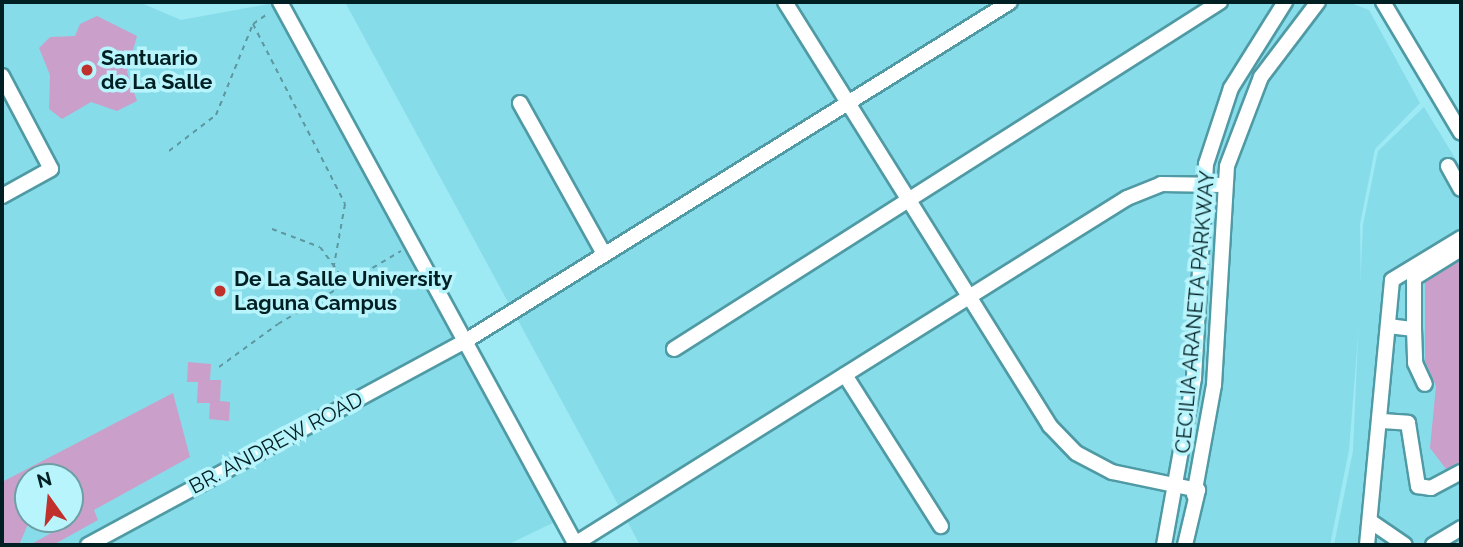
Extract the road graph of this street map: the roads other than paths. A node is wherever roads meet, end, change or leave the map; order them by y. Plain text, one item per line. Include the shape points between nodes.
1 (1010, 2) edge
2 (1220, 2) edge
3 (1285, 2) edge
4 (1318, 2) edge
5 (1383, 2) edge
6 (280, 3) edge
7 (791, 4) edge
8 (2, 76) edge
9 (848, 101) junction
10 (520, 103) dead end
11 (1461, 133) edge
12 (1448, 166) dead end
13 (1202, 183) junction
14 (1223, 185) junction
15 (1461, 189) edge
16 (2, 196) edge
17 (910, 201) junction
18 (1461, 238) edge
19 (1461, 249) edge
20 (604, 254) junction
21 (970, 297) junction
22 (1388, 326) junction
23 (1414, 329) junction
24 (464, 342) junction
25 (674, 349) dead end
26 (845, 375) junction
27 (1425, 384) dead end
28 (1382, 421) junction
29 (1461, 472) edge
30 (1179, 486) junction
31 (1198, 490) junction
32 (1174, 516) junction
33 (1370, 521) junction
34 (941, 526) dead end
35 (1459, 535) edge
36 (88, 545) edge
37 (576, 545) edge
38 (1164, 545) edge
39 (1185, 545) edge
40 (1367, 545) edge
41 (1405, 545) edge
42 (1433, 545) edge

1 - 9 street, BR. ANDREW ROAD
2 - 17 street
3 - 13 street, CECILIA ARANETA PARKWAY via 1231,88
4 - 14 street, CECILIA ARANETA PARKWAY via 1261,77
5 - 11 street
6 - 24 street
7 - 9 street
8 - 16 street via 51,169
9 - 17 street
9 - 20 street, BR. ANDREW ROAD
10 - 20 street
12 - 15 street
13 - 14 street
13 - 21 street via 1142,190
13 - 30 street, CECILIA ARANETA PARKWAY via 1195,365
14 - 31 street, CECILIA ARANETA PARKWAY via 1217,360
17 - 21 street
17 - 25 street
18 - 22 street via 1398,273
19 - 23 street via 1414,278
20 - 24 street, BR. ANDREW ROAD
21 - 26 street
21 - 30 street via 1063,440 1112,472
22 - 23 street
22 - 28 street
23 - 27 street via 1415,363
24 - 36 street, BR. ANDREW ROAD
24 - 37 street
26 - 34 street
26 - 37 street
28 - 29 street via 1408,423 1418,486 1431,488
28 - 33 street
30 - 31 street
30 - 32 street, CECILIA ARANETA PARKWAY
31 - 32 street, CECILIA ARANETA PARKWAY
31 - 39 street, CECILIA ARANETA PARKWAY
32 - 38 street, CECILIA ARANETA PARKWAY
33 - 40 street
33 - 41 street
35 - 42 street

